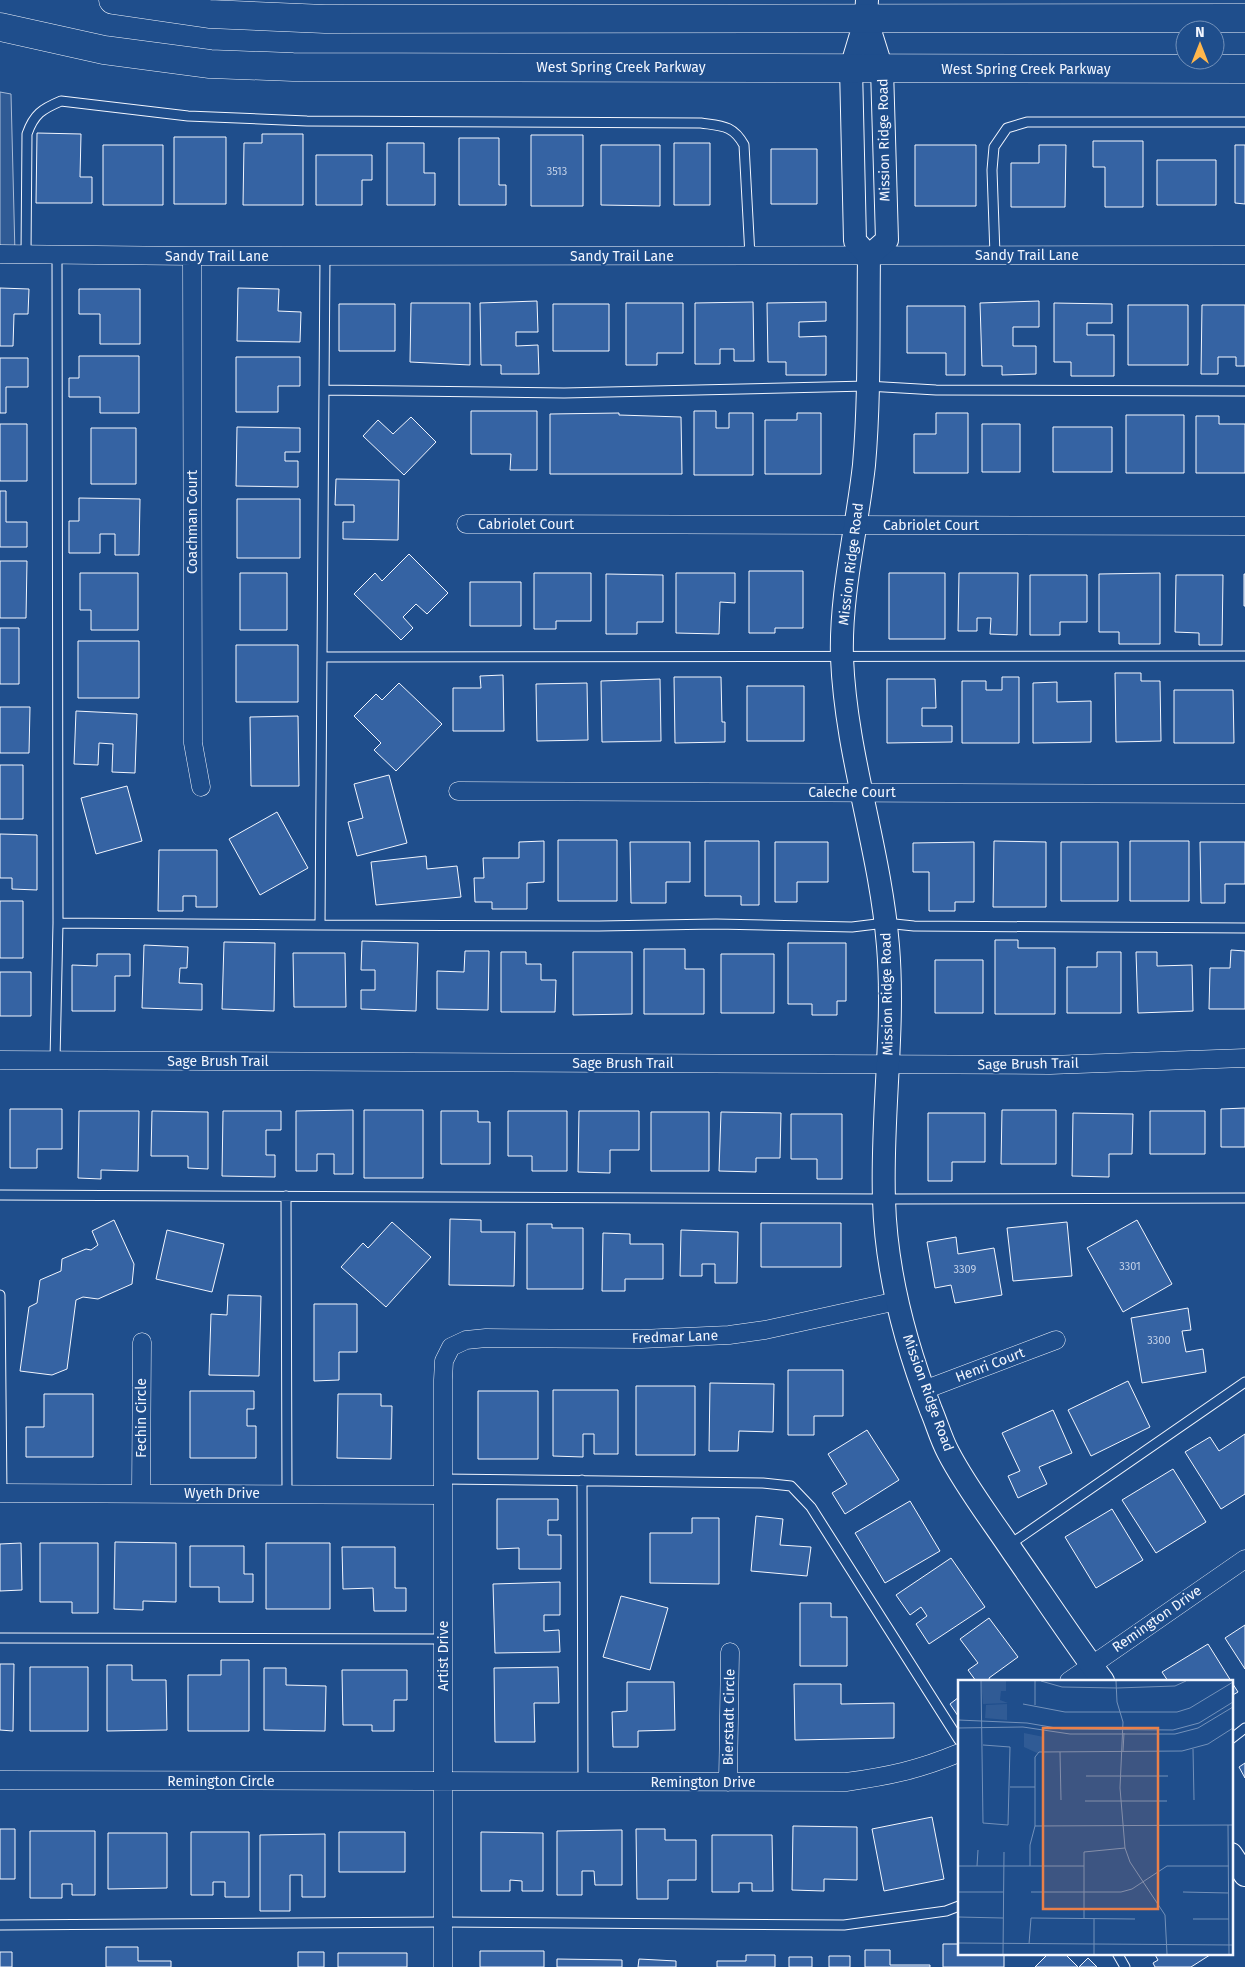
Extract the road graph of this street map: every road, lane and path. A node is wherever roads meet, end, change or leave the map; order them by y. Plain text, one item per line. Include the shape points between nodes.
1 (113, 0) edge
2 (866, 9) edge
3 (1245, 18) edge
4 (0, 27) edge
5 (852, 68) junction
6 (882, 69) junction
7 (1245, 69) edge
8 (1245, 122) edge
9 (0, 254) edge
10 (26, 254) junction
11 (57, 254) junction
12 (995, 255) junction
13 (1245, 255) edge
14 (192, 256) junction
15 (326, 256) junction
16 (750, 256) junction
17 (869, 256) junction
18 (867, 386) junction
19 (325, 390) junction
20 (1245, 391) edge
21 (466, 524) dead end
22 (855, 525) junction
23 (1245, 526) edge
24 (842, 656) junction
25 (1245, 656) edge
26 (322, 657) junction
27 (201, 787) dead end
28 (458, 791) dead end
29 (860, 792) junction
30 (1245, 794) edge
31 (58, 923) junction
32 (886, 923) junction
33 (320, 925) junction
34 (1245, 928) edge
35 (1245, 1058) edge
36 (0, 1060) edge
37 (55, 1060) junction
38 (887, 1065) junction
39 (0, 1195) edge
40 (286, 1196) junction
41 (1245, 1198) edge
42 (884, 1199) junction
43 (0, 1295) edge
44 (897, 1301) junction
45 (1056, 1340) dead end
46 (142, 1342) dead end
47 (451, 1347) joint
48 (1245, 1382) edge
49 (924, 1390) junction
50 (582, 1480) junction
51 (443, 1487) junction
52 (1, 1493) edge
53 (141, 1493) junction
54 (287, 1494) junction
55 (1009, 1546) junction
56 (1245, 1558) edge
57 (0, 1638) edge
58 (443, 1639) junction
59 (730, 1652) dead end
60 (1097, 1673) edge
61 (1072, 1680) edge
62 (1245, 1728) edge
63 (1232, 1738) edge
64 (958, 1739) edge
65 (958, 1753) edge
66 (0, 1780) edge
67 (443, 1782) junction
68 (584, 1782) junction
69 (728, 1782) junction
70 (1232, 1856) edge
71 (1245, 1875) edge
72 (958, 1906) edge
73 (443, 1922) junction
74 (0, 1925) edge
75 (1118, 1954) edge
76 (443, 1967) edge
77 (1126, 1967) edge

1 - 2 main road via 209,14 325,18
2 - 3 main road
2 - 5 street
2 - 6 street, Mission Ridge Road
4 - 5 main road, West Spring Creek Parkway via 104,50 210,64
5 - 6 main road, West Spring Creek Parkway
5 - 17 street via 855,240
6 - 7 main road, West Spring Creek Parkway
6 - 17 street, Mission Ridge Road via 887,240
8 - 12 lane via 1027,122 1008,128 994,147
9 - 10 street, Sandy Trail Lane
10 - 11 street, Sandy Trail Lane
10 - 16 lane via 27,134 32,120 45,108 61,101 188,116 307,121 701,123 727,127 739,134 744,145
11 - 14 street, Sandy Trail Lane
11 - 31 lane
12 - 13 street, Sandy Trail Lane
12 - 17 street, Sandy Trail Lane
14 - 15 street, Sandy Trail Lane
14 - 27 street, Coachman Court via 193,743
15 - 16 street, Sandy Trail Lane
15 - 19 lane
16 - 17 street, Sandy Trail Lane
17 - 18 street, Mission Ridge Road
18 - 19 lane via 564,393
18 - 20 lane via 936,390
18 - 22 street, Mission Ridge Road via 867,428
19 - 26 lane
21 - 22 street, Cabriolet Court
22 - 23 street, Cabriolet Court
22 - 24 street, Mission Ridge Road via 843,607
24 - 25 lane
24 - 26 lane
24 - 29 street, Mission Ridge Road via 846,713
26 - 33 lane
28 - 29 street, Caleche Court
29 - 30 street, Caleche Court
29 - 32 street, Mission Ridge Road
31 - 33 lane
31 - 37 lane
32 - 33 lane via 852,927
32 - 34 lane via 914,926
32 - 38 street, Mission Ridge Road via 889,974
35 - 38 street, Sage Brush Trail via 1050,1065
36 - 37 street, Sage Brush Trail
37 - 38 street, Sage Brush Trail
38 - 42 street, Mission Ridge Road
39 - 40 lane
40 - 42 lane
40 - 54 lane
41 - 42 lane
42 - 44 street, Mission Ridge Road
43 - 52 lane
44 - 47 street, Fredmar Lane via 730,1335 641,1339 486,1338 466,1340
44 - 49 street, Mission Ridge Road
45 - 49 street, Henri Court
46 - 53 street, Fechin Circle
47 - 51 street, Artist Drive via 444,1361
48 - 55 lane
49 - 55 street, Mission Ridge Road via 947,1450
50 - 51 lane
50 - 64 lane via 791,1486 810,1507
50 - 68 lane
51 - 54 street, Wyeth Drive
51 - 58 street, Artist Drive
52 - 53 street, Wyeth Drive
53 - 54 street, Wyeth Drive
55 - 60 street, Mission Ridge Road
56 - 60 street, Remington Drive
57 - 58 lane
58 - 67 street, Artist Drive
59 - 69 street, Bierstadt Circle
60 - 61 street, Remington Drive
62 - 63 lane
65 - 69 street, Remington Drive via 890,1776 846,1782
66 - 67 street, Remington Circle
67 - 68 street, Remington Drive
67 - 73 street, Artist Drive
68 - 69 street, Remington Drive
70 - 71 street
72 - 73 lane via 946,1911 844,1925
73 - 74 lane
73 - 76 street, Artist Drive
75 - 77 lane

